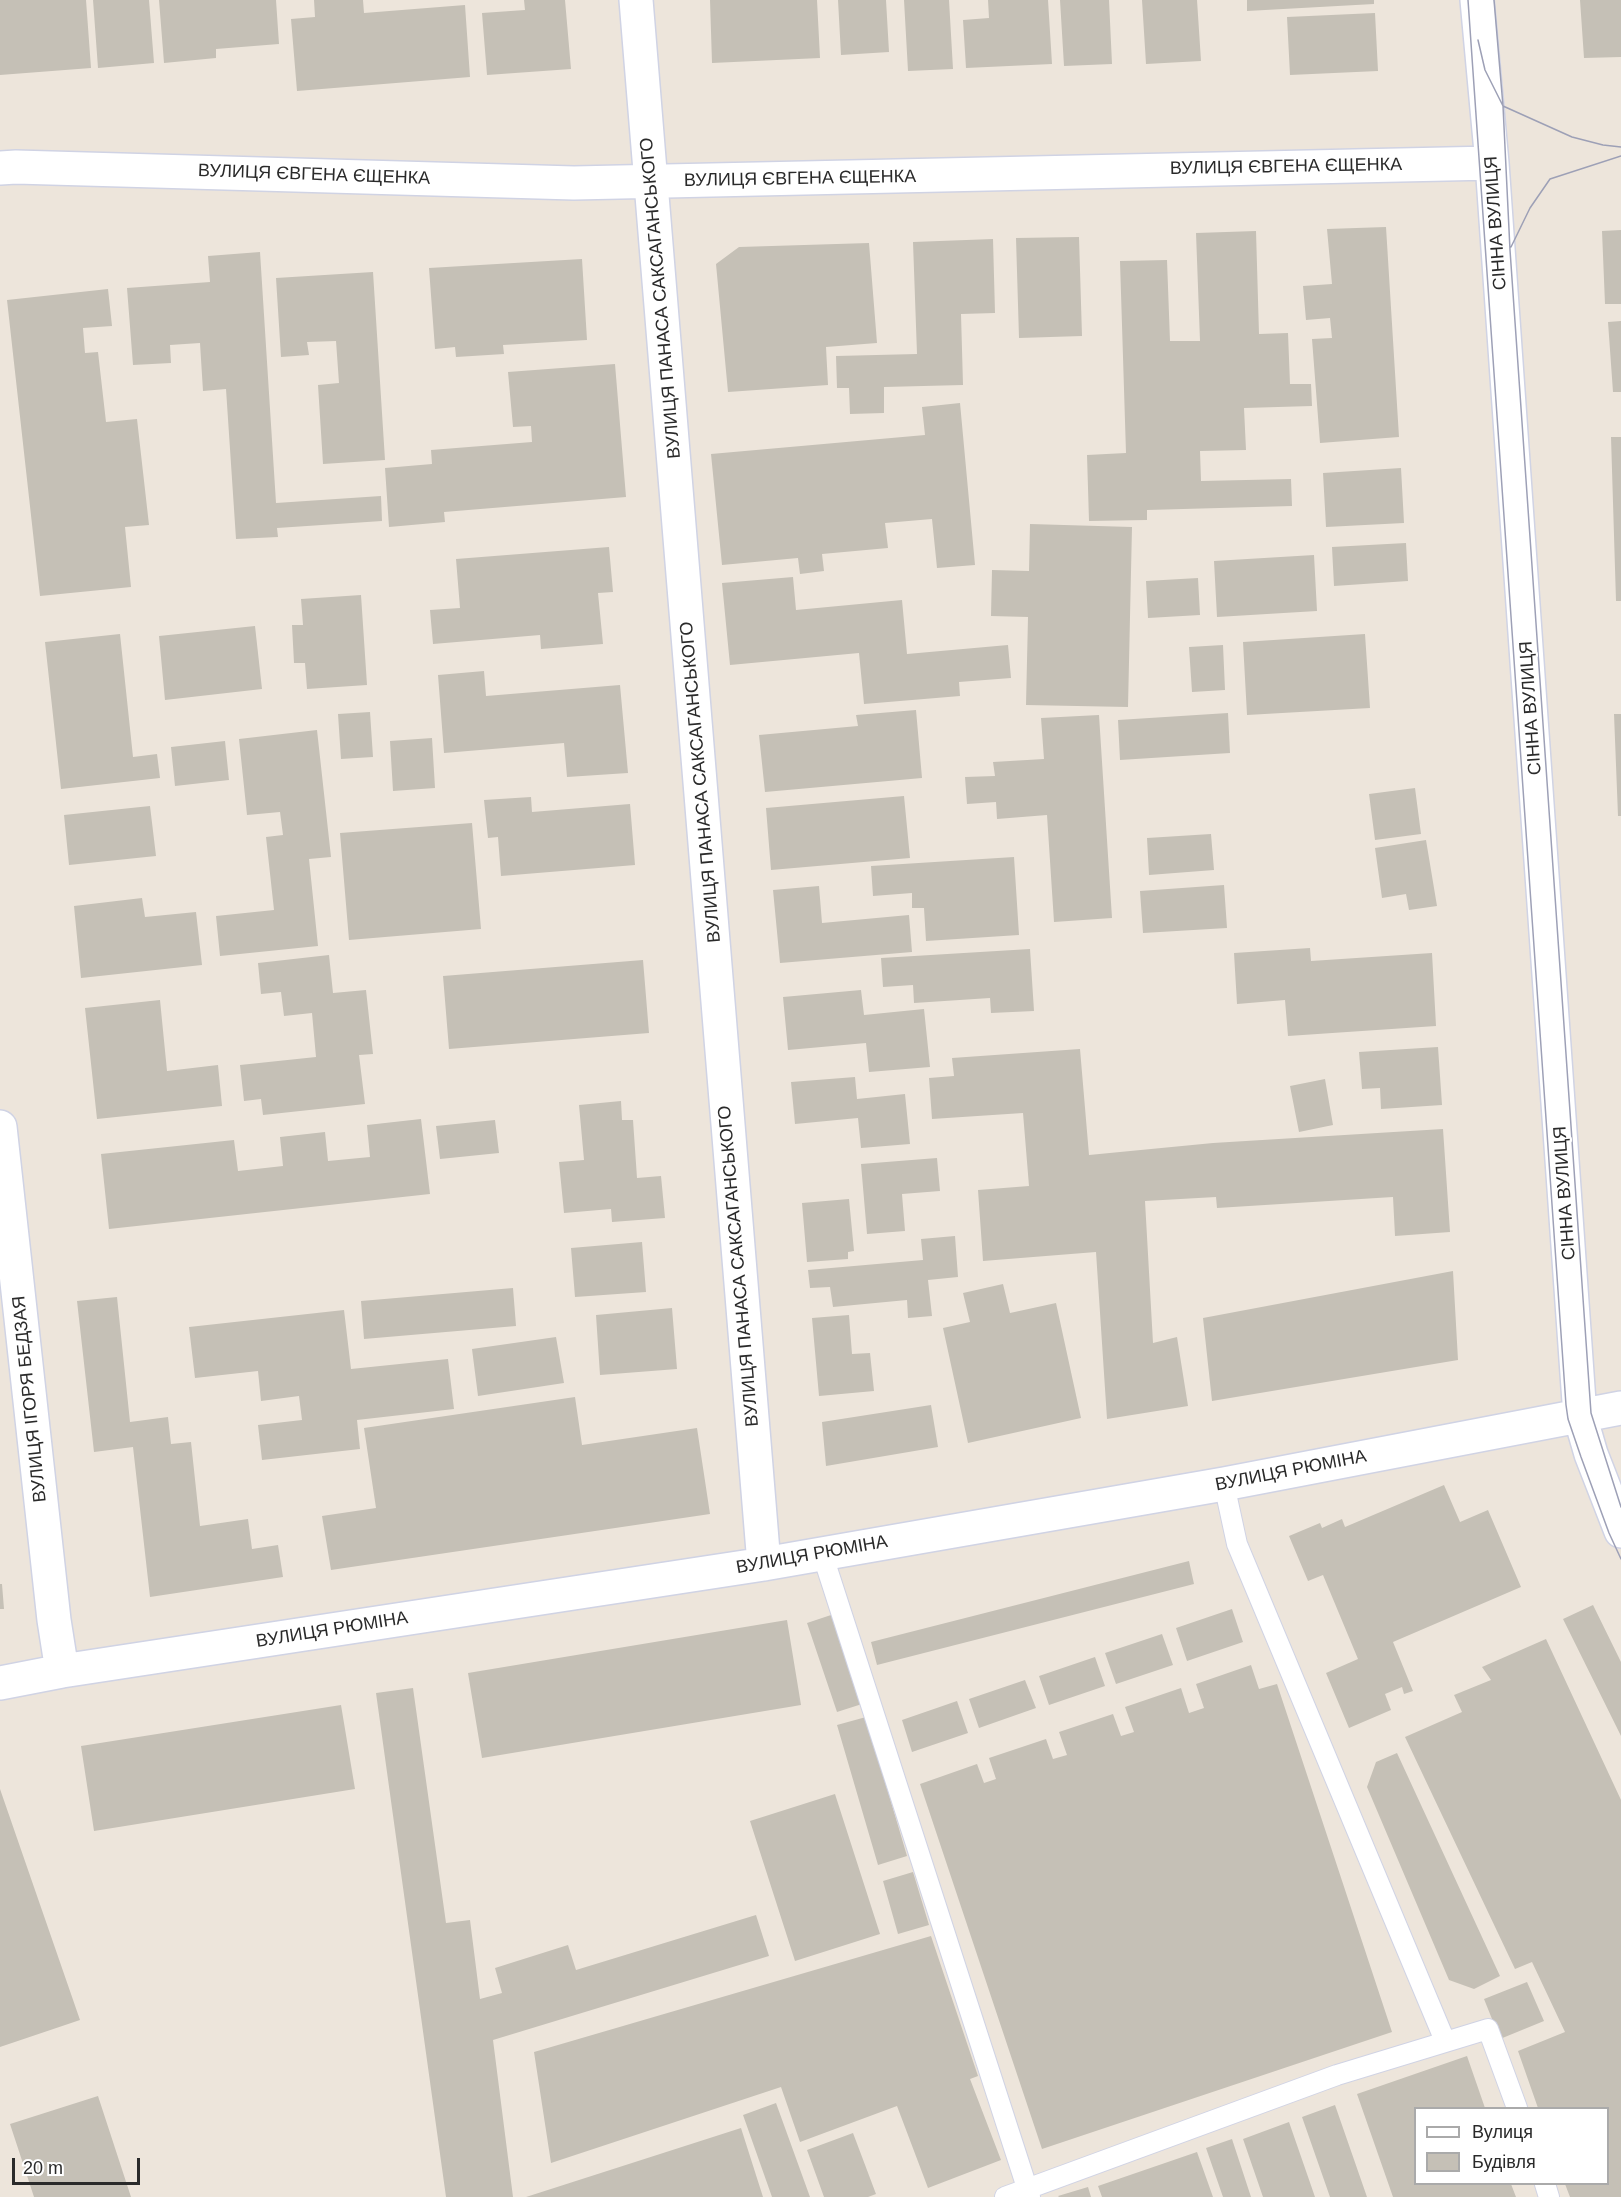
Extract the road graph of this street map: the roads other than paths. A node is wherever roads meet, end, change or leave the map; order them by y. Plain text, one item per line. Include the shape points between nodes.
1 (636, 0) edge
2 (1477, 0) edge
3 (1492, 163) junction
4 (0, 168) edge
5 (652, 182) junction
6 (0, 1127) edge
7 (1621, 1408) edge
8 (1580, 1416) junction
9 (1224, 1485) junction
10 (1621, 1531) edge
11 (822, 1553) junction
12 (764, 1564) junction
13 (62, 1671) junction
14 (0, 1683) edge
15 (1445, 2041) junction
16 (1516, 2107) edge
17 (1029, 2193) edge
18 (1005, 2197) edge

1 - 5 street, ВУЛИЦЯ ПАНАСА САКСАГАНСЬКОГО
2 - 3 street, СІННА ВУЛИЦЯ
3 - 5 street, ВУЛИЦЯ ЄВГЕНА ЄЩЕНКА
3 - 8 street, СІННА ВУЛИЦЯ
4 - 5 street, ВУЛИЦЯ ЄВГЕНА ЄЩЕНКА
5 - 12 street, ВУЛИЦЯ ПАНАСА САКСАГАНСЬКОГО
6 - 13 street, ВУЛИЦЯ ІГОРЯ БЕДЗАЯ
7 - 8 street, ВУЛИЦЯ РЮМІНА
8 - 9 street, ВУЛИЦЯ РЮМІНА
8 - 10 street, СІННА ВУЛИЦЯ
9 - 11 street, ВУЛИЦЯ РЮМІНА
9 - 15 lane via 1237,1544
11 - 12 street, ВУЛИЦЯ РЮМІНА
11 - 17 lane
12 - 13 street, ВУЛИЦЯ РЮМІНА
13 - 14 street, ВУЛИЦЯ РЮМІНА
15 - 16 lane via 1488,2029
15 - 17 lane via 1337,2075
17 - 18 lane

